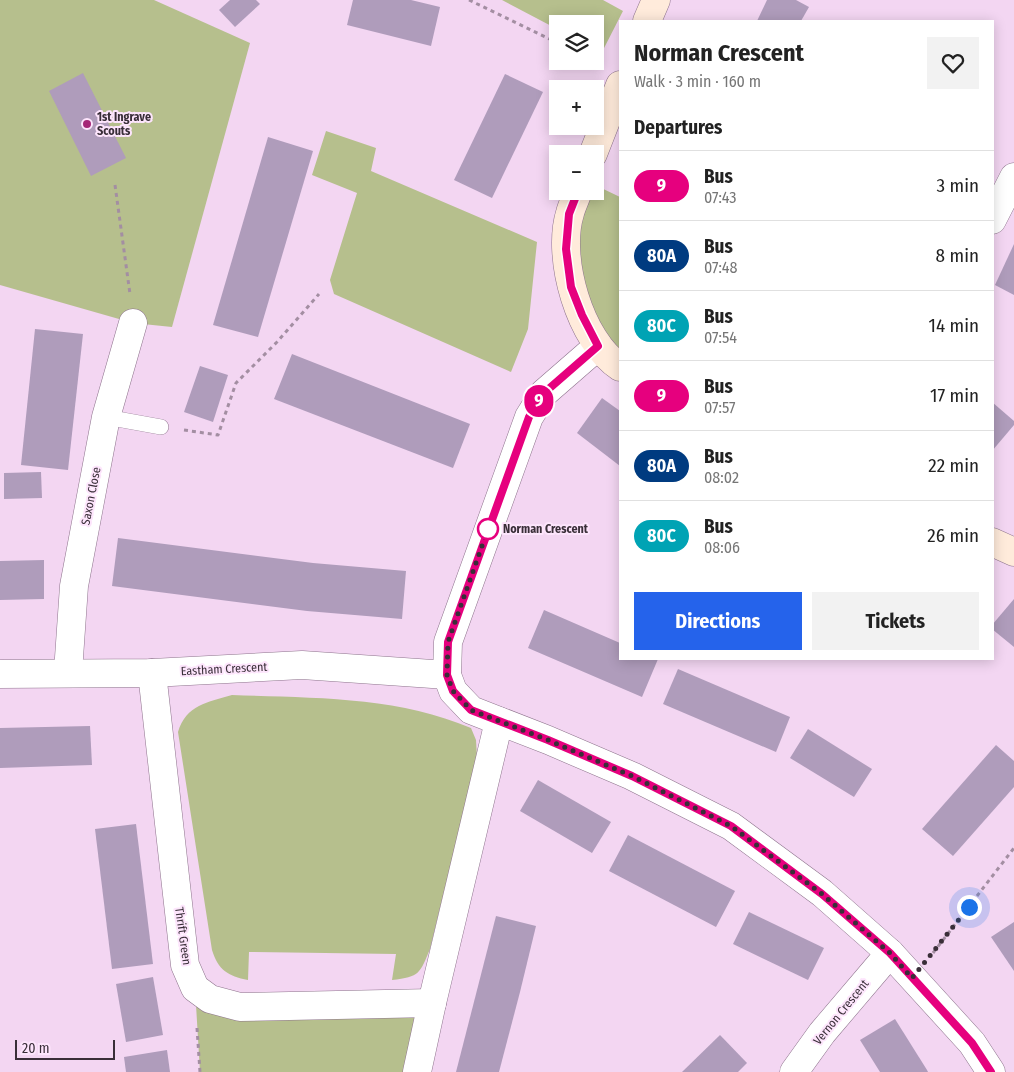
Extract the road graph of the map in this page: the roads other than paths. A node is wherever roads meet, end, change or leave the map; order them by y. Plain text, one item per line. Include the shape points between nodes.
1 (656, 0) edge
2 (647, 20) edge
3 (619, 88) edge
4 (597, 145) edge
5 (1012, 188) edge
6 (574, 200) edge
7 (994, 217) edge
8 (133, 323) road end
9 (598, 346) junction
10 (619, 366) edge
11 (106, 418) junction
12 (161, 427) road end
13 (994, 543) edge
14 (1014, 552) edge
15 (68, 672) junction
16 (152, 673) junction
17 (0, 674) edge
18 (447, 675) junction
19 (499, 721) junction
20 (890, 953) junction
21 (432, 1002) junction
22 (417, 1072) edge
23 (794, 1072) edge
24 (991, 1072) edge

1 - 2 street
3 - 4 street
5 - 7 street
6 - 9 street via 569,214 566,249 571,287
8 - 11 street, Saxon Close
9 - 10 street
9 - 18 street via 544,393 529,417 448,642
11 - 12 lane
11 - 15 street, Saxon Close via 74,586
13 - 14 street
15 - 16 street, Eastham Crescent
15 - 17 street, Eastham Crescent
16 - 18 street, Eastham Crescent via 302,665
16 - 21 street, Thrift Green via 185,965 195,988 210,999 240,1007
18 - 19 street via 453,691 471,710
19 - 20 street via 632,776 731,826 822,894
19 - 21 street
20 - 23 street, Vernon Crescent via 822,1033
20 - 24 street via 972,1043
21 - 22 street

